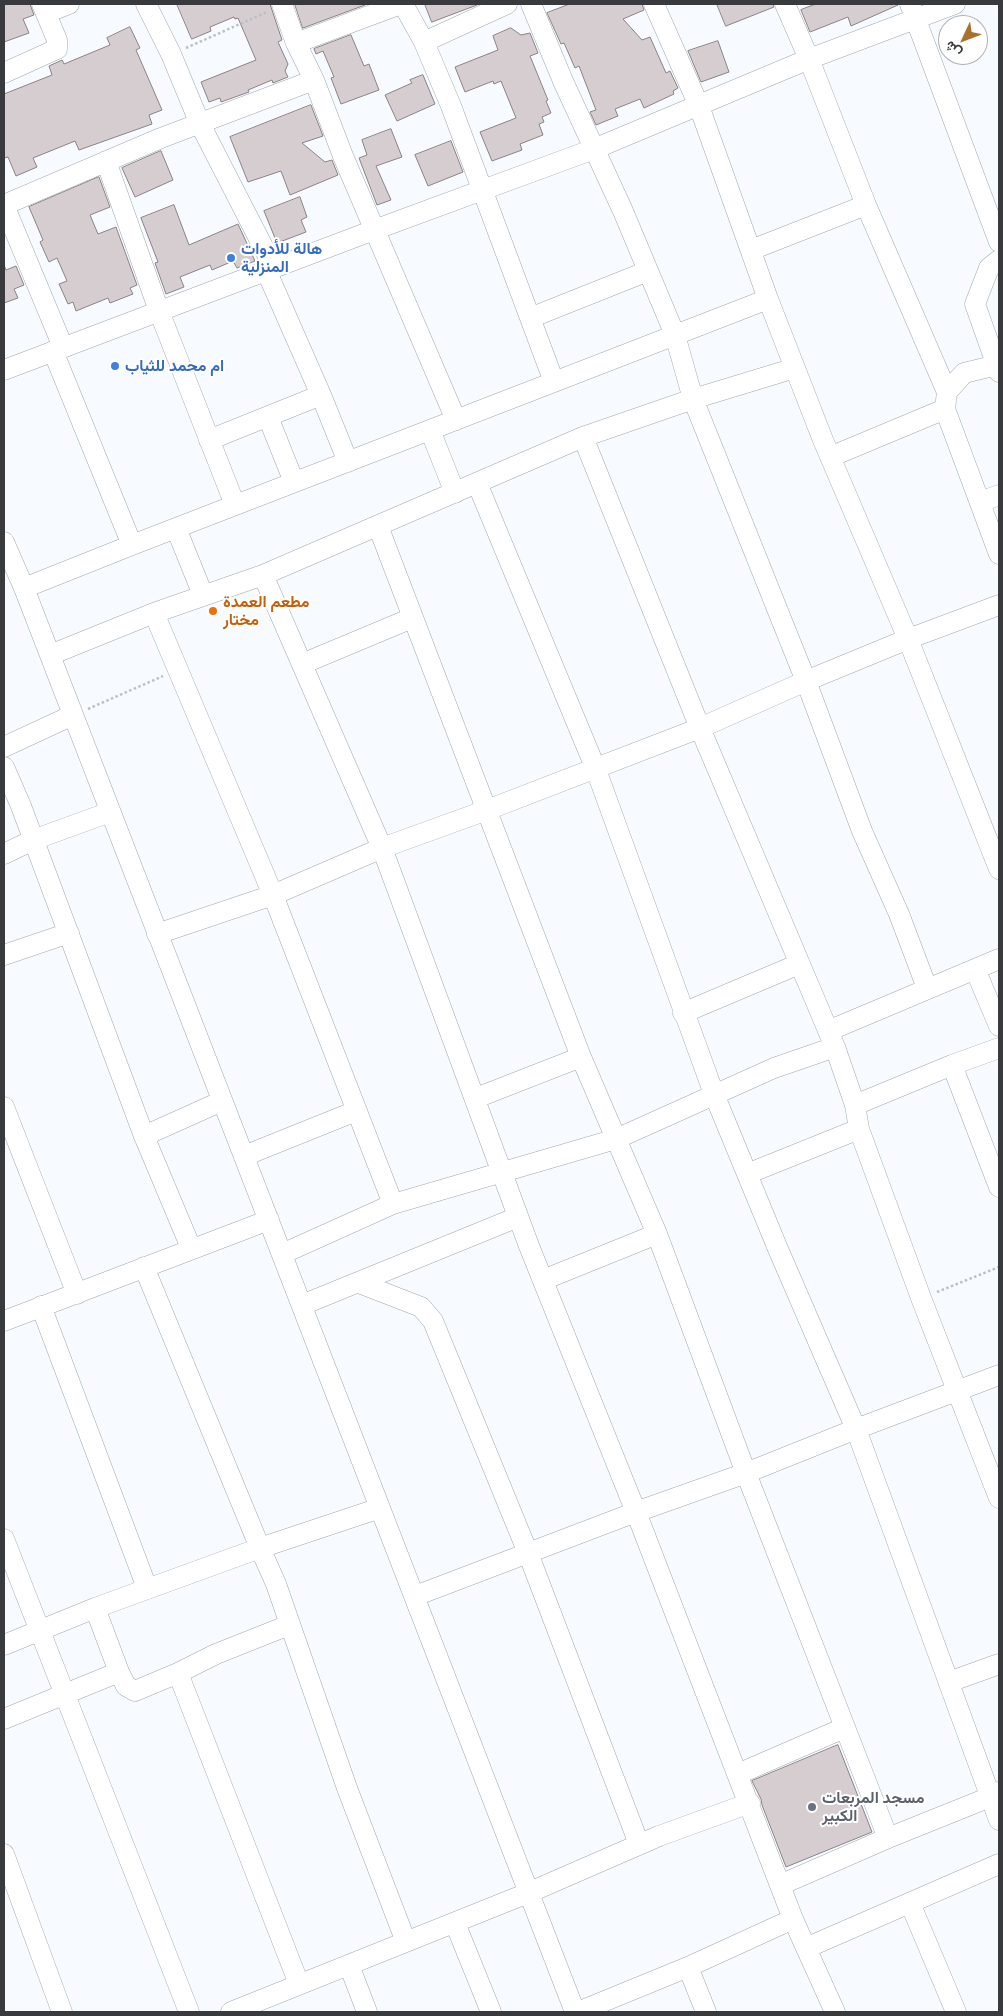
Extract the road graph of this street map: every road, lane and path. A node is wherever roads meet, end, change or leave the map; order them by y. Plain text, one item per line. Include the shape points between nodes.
1 (69, 4) edge
2 (146, 4) edge
3 (282, 4) edge
4 (402, 4) edge
5 (507, 4) edge
6 (531, 4) edge
7 (654, 4) edge
8 (785, 4) edge
9 (955, 4) edge
10 (44, 8) edge
11 (913, 11) edge
12 (296, 42) junction
13 (424, 42) junction
14 (171, 54) junction
15 (809, 59) junction
16 (4, 74) edge
17 (314, 80) junction
18 (699, 106) junction
19 (200, 124) junction
20 (594, 149) junction
21 (106, 161) junction
22 (483, 190) junction
23 (4, 205) edge
24 (866, 205) junction
25 (374, 230) junction
26 (999, 242) edge
27 (751, 250) junction
28 (999, 260) edge
29 (270, 269) junction
30 (648, 272) junction
31 (768, 299) junction
32 (159, 311) junction
33 (530, 318) junction
34 (674, 335) junction
35 (58, 349) junction
36 (795, 368) junction
37 (998, 368) edge
38 (4, 370) edge
39 (554, 382) junction
40 (321, 395) junction
41 (693, 399) junction
42 (946, 401) junction
43 (268, 417) junction
44 (456, 420) junction
45 (430, 430) junction
46 (583, 438) junction
47 (209, 440) junction
48 (830, 457) junction
49 (348, 462) junction
50 (294, 482) junction
51 (477, 483) junction
52 (455, 493) junction
53 (999, 495) edge
54 (980, 502) junction
55 (235, 506) junction
56 (378, 526) junction
57 (176, 528) junction
58 (4, 542) edge
59 (132, 545) junction
60 (999, 554) edge
61 (262, 575) junction
62 (24, 588) junction
63 (202, 595) junction
64 (999, 605) edge
65 (154, 613) junction
66 (412, 618) junction
67 (908, 639) junction
68 (50, 655) junction
69 (302, 664) junction
70 (177, 669) junction
71 (806, 681) junction
72 (73, 716) junction
73 (700, 728) junction
74 (4, 747) edge
75 (595, 767) junction
76 (4, 771) edge
77 (486, 810) junction
78 (110, 812) junction
79 (33, 840) junction
80 (382, 848) junction
81 (4, 854) edge
82 (999, 870) edge
83 (273, 895) junction
84 (68, 933) junction
85 (157, 934) junction
86 (4, 955) edge
87 (999, 959) edge
88 (799, 964) junction
89 (974, 969) junction
90 (927, 988) junction
91 (684, 1013) junction
92 (999, 1026) edge
93 (831, 1039) junction
94 (999, 1048) edge
95 (581, 1057) junction
96 (952, 1065) junction
97 (714, 1094) junction
98 (476, 1098) junction
99 (222, 1101) junction
100 (855, 1105) junction
101 (4, 1107) edge
102 (356, 1110) junction
103 (859, 1129) junction
104 (144, 1136) junction
105 (616, 1139) junction
106 (993, 1152) edge
107 (244, 1156) junction
108 (501, 1171) junction
109 (747, 1174) junction
110 (999, 1187) edge
111 (393, 1204) junction
112 (518, 1217) junction
113 (269, 1220) junction
114 (657, 1234) junction
115 (191, 1248) junction
116 (282, 1254) junction
117 (144, 1267) junction
118 (999, 1267) edge
119 (543, 1280) junction
120 (359, 1283) junction
121 (77, 1294) junction
122 (921, 1298) junction
123 (302, 1305) junction
124 (40, 1306) junction
125 (4, 1321) edge
126 (999, 1375) edge
127 (958, 1390) junction
128 (856, 1429) junction
129 (746, 1473) junction
130 (999, 1498) edge
131 (380, 1508) junction
132 (636, 1512) junction
133 (4, 1539) edge
134 (260, 1548) junction
135 (528, 1553) junction
136 (147, 1588) junction
137 (414, 1596) junction
138 (95, 1608) junction
139 (289, 1626) junction
140 (40, 1630) junction
141 (4, 1645) edge
142 (999, 1664) edge
143 (119, 1672) junction
144 (178, 1673) junction
145 (949, 1682) junction
146 (65, 1695) junction
147 (4, 1719) edge
148 (844, 1728) junction
149 (738, 1774) junction
150 (995, 1795) edge
151 (750, 1803) junction
152 (999, 1820) edge
153 (888, 1838) junction
154 (639, 1844) junction
155 (4, 1854) edge
156 (999, 1864) edge
157 (780, 1884) junction
158 (528, 1893) junction
159 (910, 1904) junction
160 (793, 1919) junction
161 (455, 1923) junction
162 (406, 1942) junction
163 (806, 1948) junction
164 (349, 1965) junction
165 (688, 1967) junction
166 (299, 1984) junction
167 (240, 2011) edge
168 (62, 2012) edge
169 (189, 2012) edge
170 (366, 2012) edge
171 (491, 2012) edge
172 (577, 2012) edge
173 (706, 2012) edge
174 (834, 2012) edge
175 (956, 2012) edge

1 - 10 street
2 - 14 street
3 - 12 street
3 - 14 path
4 - 12 street
4 - 13 street
5 - 13 street
6 - 20 street
7 - 18 street
8 - 15 street
9 - 11 street
10 - 16 street via 57,40 57,49
11 - 15 street
11 - 26 street
12 - 17 street
13 - 22 street
14 - 19 street
15 - 18 street
15 - 24 street
17 - 19 street
17 - 25 street
18 - 20 street
18 - 27 street
19 - 21 street
19 - 29 street
20 - 22 street
20 - 30 street
21 - 23 street
21 - 32 street
22 - 25 street
22 - 33 street
23 - 35 street
24 - 27 street
24 - 42 street
25 - 29 street
25 - 44 street
27 - 31 street
28 - 37 street via 989,268 975,304
29 - 32 street
29 - 40 street
30 - 33 street
30 - 34 street
31 - 34 street
31 - 36 street
32 - 35 street
32 - 47 street
33 - 39 street
34 - 39 street
34 - 41 street
35 - 38 street
35 - 59 street
36 - 41 street
36 - 48 street
37 - 42 street via 964,373
39 - 44 street
40 - 43 street
40 - 49 street
41 - 46 street
41 - 71 street
42 - 48 street
42 - 54 street
43 - 47 street
43 - 50 street
44 - 45 street
45 - 49 street
45 - 52 street
46 - 51 street
46 - 73 street
47 - 55 street
48 - 67 street
49 - 50 street
50 - 55 street
51 - 52 street
51 - 75 street
52 - 56 street
53 - 54 street
54 - 60 street
55 - 57 street
56 - 61 street
56 - 66 street
57 - 59 street
57 - 63 street
58 - 62 street
59 - 62 street
61 - 63 street
61 - 69 street
62 - 68 street
63 - 65 street
64 - 67 street
65 - 68 street
65 - 70 street
66 - 69 street
66 - 77 street
67 - 71 street
67 - 82 street
68 - 72 street
69 - 80 street
70 - 72 path
70 - 83 street
71 - 73 street
71 - 90 street via 862,831
72 - 74 street
72 - 78 street
73 - 75 street
73 - 88 street
75 - 77 street
75 - 91 street
76 - 79 street
77 - 80 street
77 - 95 street
78 - 79 street
78 - 85 street
79 - 81 street
79 - 84 street
80 - 83 street
80 - 98 street
83 - 85 street
83 - 102 street
84 - 86 street
84 - 104 street
85 - 99 street
87 - 89 street
88 - 91 street
88 - 93 street
89 - 90 street
89 - 92 street
90 - 93 street
91 - 97 street
93 - 97 street
93 - 100 street
94 - 96 street
95 - 98 street
95 - 105 street
96 - 100 street
96 - 106 street
97 - 105 street
97 - 109 street
98 - 108 street
99 - 104 street
99 - 107 street
100 - 103 street
101 - 121 street
102 - 107 street
102 - 111 street
103 - 109 street
103 - 122 street
104 - 115 street
105 - 108 street
105 - 114 street
106 - 110 street
107 - 113 street
108 - 111 street
108 - 112 street
109 - 128 street
111 - 116 street
112 - 119 street
112 - 120 street
113 - 115 street
113 - 116 street
114 - 119 street
114 - 129 street
115 - 117 street
116 - 123 street
117 - 121 street
117 - 134 street
118 - 122 path
119 - 132 street
120 - 123 street
120 - 135 street via 421,1307 433,1321
121 - 124 street
122 - 127 street
123 - 131 street
124 - 125 street
124 - 136 street
126 - 127 street
127 - 128 street
127 - 130 street
128 - 129 street
128 - 145 street
129 - 132 street
129 - 148 street
131 - 134 street
131 - 137 street
132 - 135 street
132 - 149 street
133 - 140 street
134 - 136 street
134 - 139 street
135 - 137 street
135 - 154 street
136 - 138 street
137 - 158 street
138 - 140 street
138 - 143 street
139 - 144 street via 216,1654
139 - 162 street
140 - 141 street
140 - 146 street
142 - 145 street
143 - 144 street via 126,1686 135,1691
143 - 146 street
144 - 166 street
145 - 150 street
146 - 147 street
146 - 169 street
148 - 149 street
148 - 153 street
149 - 151 street
150 - 152 street
150 - 153 street
151 - 154 street
151 - 157 street
153 - 157 street
154 - 158 street
155 - 168 street
156 - 159 street
157 - 160 street
158 - 161 street
158 - 172 street
159 - 163 street
159 - 175 street
160 - 163 street
160 - 165 street
161 - 162 street
161 - 171 street
162 - 164 street
163 - 174 street
164 - 166 street
164 - 170 street
165 - 172 street
165 - 173 street
166 - 167 street

